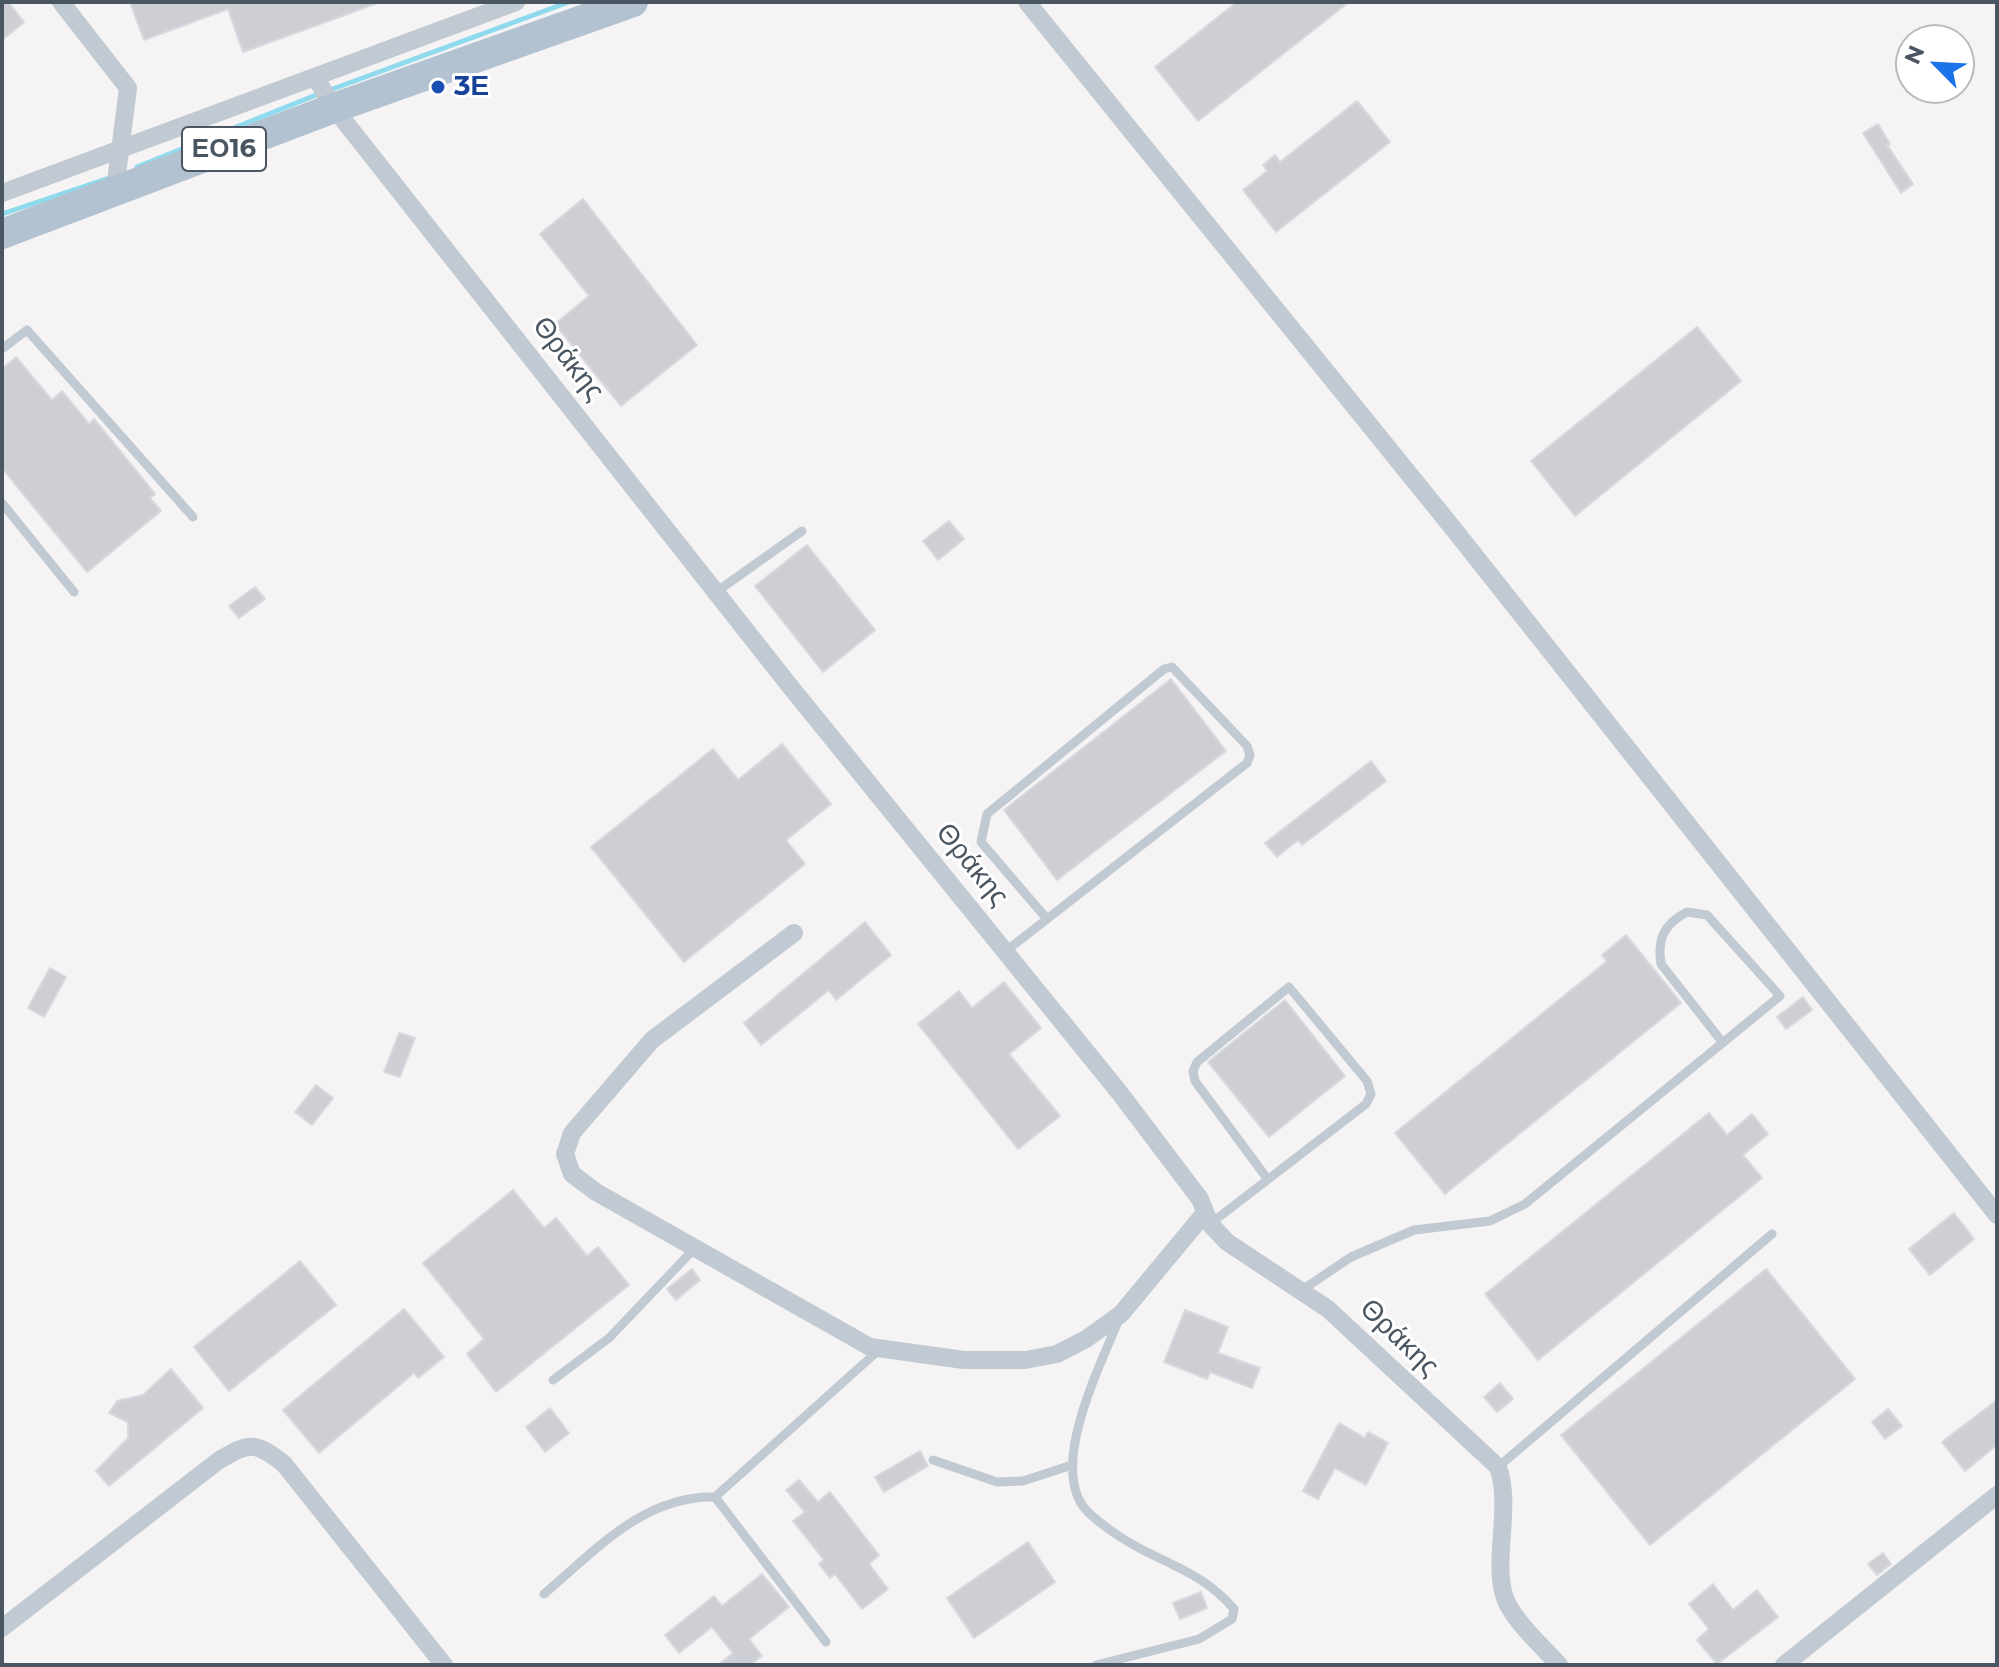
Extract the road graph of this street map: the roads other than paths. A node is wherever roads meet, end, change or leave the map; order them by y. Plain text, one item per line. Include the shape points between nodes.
1 (61, 2) edge
2 (516, 2) edge
3 (633, 2) edge
4 (1027, 2) edge
5 (315, 77) junction
6 (334, 108) junction
7 (121, 146) junction
8 (115, 190) junction
9 (2, 193) edge
10 (2, 234) edge
11 (2, 349) edge
12 (2, 503) edge
13 (193, 517) dead end
14 (802, 531) dead end
15 (74, 592) dead end
16 (716, 592) junction
17 (1047, 919) junction
18 (794, 933) dead end
19 (1006, 951) junction
20 (1723, 1043) junction
21 (1266, 1177) junction
22 (1997, 1215) edge
23 (1207, 1219) junction
24 (1772, 1234) dead end
25 (696, 1247) junction
26 (1302, 1290) junction
27 (1121, 1314) junction
28 (880, 1349) junction
29 (553, 1380) dead end
30 (933, 1460) dead end
31 (1072, 1465) junction
32 (1498, 1467) junction
33 (1997, 1495) edge
34 (715, 1497) junction
35 (544, 1594) dead end
36 (2, 1628) edge
37 (826, 1642) dead end
38 (444, 1665) edge
39 (1096, 1665) edge
40 (1559, 1665) edge
41 (1784, 1665) edge

1 - 7 street via 128,88
2 - 5 street
3 - 6 main road, ΕΟ16
4 - 22 street
5 - 6 street, Θράκης
5 - 7 street
6 - 8 main road, ΕΟ16
6 - 16 street, Θράκης
7 - 8 street
7 - 9 street
8 - 10 main road, ΕΟ16
11 - 13 lane via 27,330
12 - 15 lane
14 - 16 lane
16 - 19 street, Θράκης
17 - 17 lane via 1247,763 1247,746 1172,667 987,814 981,842
17 - 19 lane
18 - 25 street via 652,1040 572,1133 565,1154 572,1174 596,1192
19 - 23 street, Θράκης via 1200,1199
20 - 20 lane via 1780,996 1707,915 1687,912 1666,926 1658,948 1661,964
20 - 26 lane via 1525,1204 1490,1221 1414,1230 1351,1257
21 - 21 lane via 1195,1081 1193,1071 1197,1062 1289,987 1367,1081 1371,1094 1366,1104
21 - 23 lane
23 - 26 street, Θράκης via 1227,1242
23 - 27 street
24 - 32 lane
25 - 28 street
25 - 29 lane via 609,1338
26 - 32 street, Θράκης
27 - 28 street via 1057,1354 1025,1360 964,1360
27 - 31 lane via 1074,1442
28 - 34 lane
30 - 31 lane via 997,1482 1023,1481
31 - 39 lane via 1086,1510 1138,1547 1213,1585 1234,1609 1232,1619 1199,1639
32 - 40 street via 1504,1494 1506,1601
33 - 41 street
34 - 35 lane via 665,1503 610,1536
34 - 37 lane
36 - 38 street via 218,1461 242,1446 253,1446 284,1464

